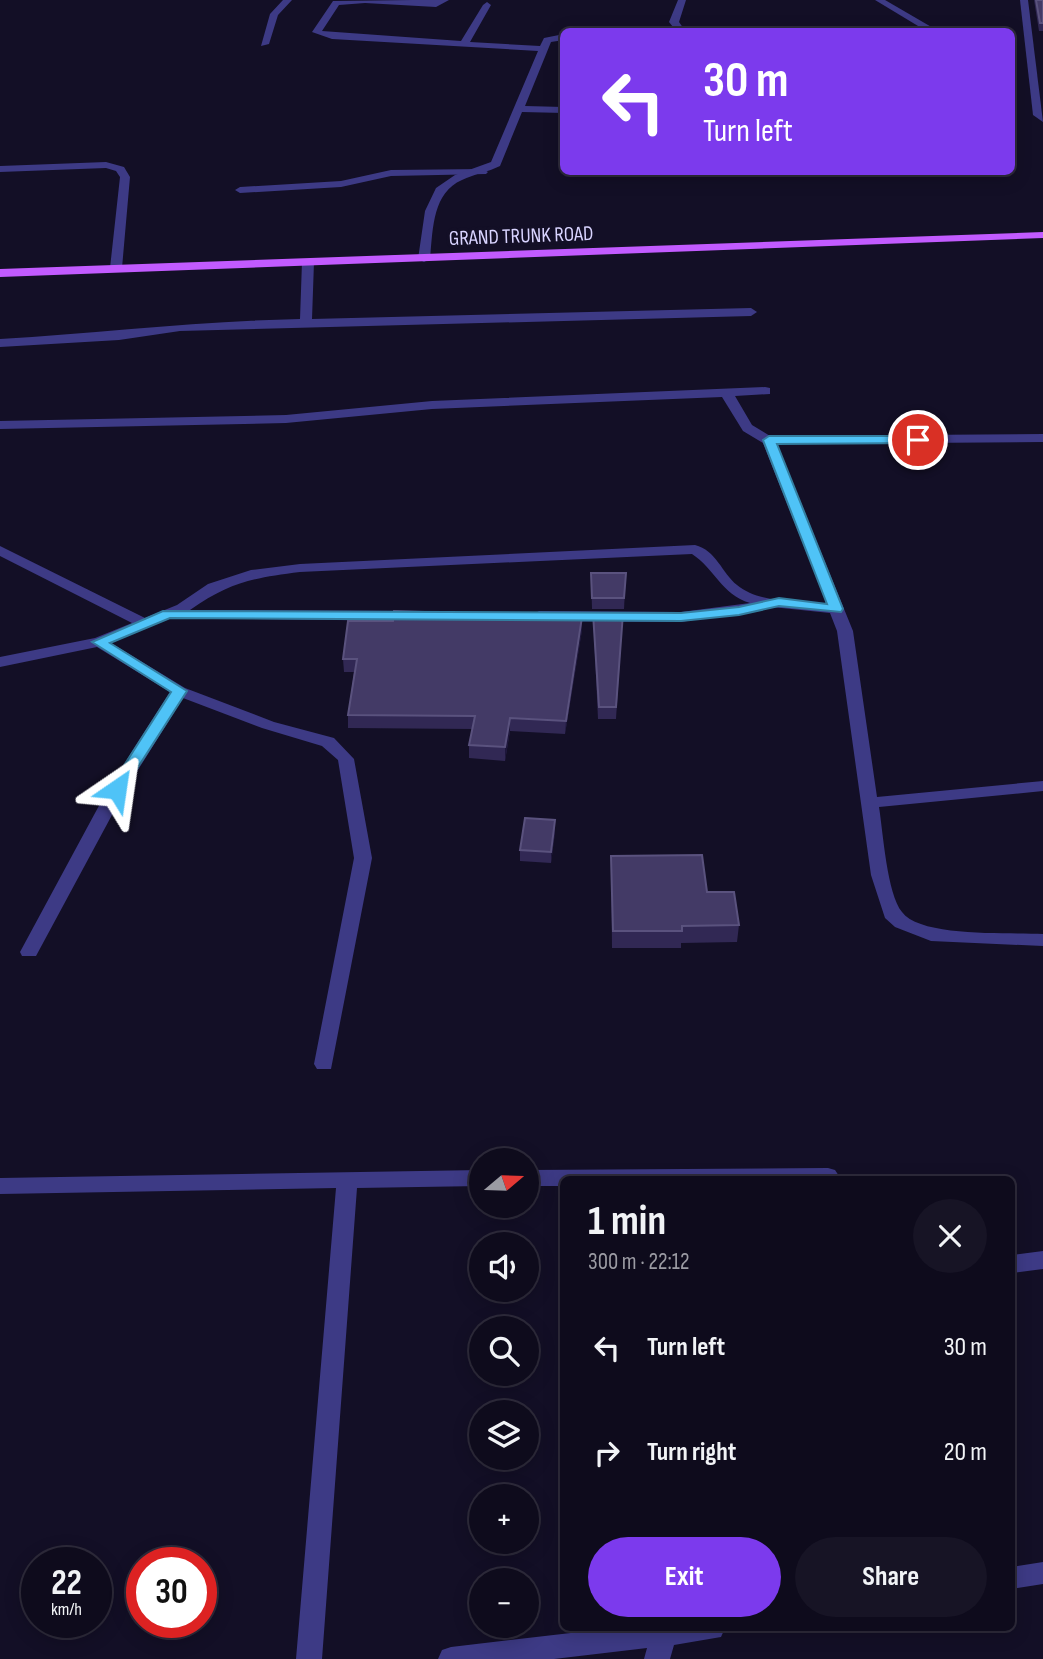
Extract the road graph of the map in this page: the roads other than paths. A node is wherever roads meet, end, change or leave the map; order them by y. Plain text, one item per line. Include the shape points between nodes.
1 (288, 0) edge
2 (342, 0) edge
3 (445, 0) edge
4 (682, 0) edge
5 (879, 0) edge
6 (1024, 0) edge
7 (487, 5) dead end
8 (679, 28) edge
9 (929, 28) edge
10 (560, 38) edge
11 (264, 44) dead end
12 (464, 44) junction
13 (543, 49) junction
14 (521, 109) junction
15 (560, 110) edge
16 (1043, 119) edge
17 (0, 169) edge
18 (483, 172) junction
19 (240, 190) dead end
20 (1043, 235) edge
21 (424, 259) junction
22 (308, 262) junction
23 (116, 268) junction
24 (0, 273) edge
25 (751, 312) dead end
26 (306, 323) junction
27 (0, 343) edge
28 (765, 391) dead end
29 (727, 393) junction
30 (0, 425) edge
31 (1043, 438) edge
32 (769, 440) junction
33 (0, 550) edge
34 (779, 602) junction
35 (836, 609) junction
36 (168, 614) junction
37 (435, 616) edge
38 (517, 616) edge
39 (146, 624) junction
40 (99, 642) junction
41 (0, 662) edge
42 (179, 691) junction
43 (1043, 786) edge
44 (869, 803) junction
45 (1043, 940) edge
46 (29, 952) dead end
47 (324, 1064) dead end
48 (469, 1178) edge
49 (539, 1178) edge
50 (560, 1178) edge
51 (347, 1179) junction
52 (0, 1186) edge
53 (1043, 1260) edge
54 (1015, 1264) edge
55 (1043, 1573) edge
56 (1015, 1578) edge
57 (704, 1631) edge
58 (660, 1647) edge
59 (309, 1659) edge
60 (451, 1659) edge

1 - 11 street via 274,14
2 - 3 street via 426,4
2 - 12 street via 331,8 317,32
4 - 8 street via 674,22
5 - 9 street
6 - 16 street via 1025,38 1038,115
7 - 12 street
10 - 13 street via 547,40
12 - 13 street
13 - 14 street
14 - 15 street
14 - 18 street via 496,164
17 - 23 street via 106,165 120,169 125,177
18 - 19 lane via 391,173 341,184
18 - 21 street via 447,183 434,196
20 - 21 main road, GRAND TRUNK ROAD
21 - 22 main road, GRAND TRUNK ROAD
22 - 23 main road, GRAND TRUNK ROAD
22 - 26 street
23 - 24 main road, GRAND TRUNK ROAD
25 - 26 street
26 - 27 street via 180,327 119,337
28 - 29 street
29 - 30 street via 432,405 286,419
29 - 32 street via 747,431
31 - 32 street
32 - 35 street
33 - 39 street
34 - 35 street
34 - 36 street via 748,598 732,589 709,556 695,549 662,549 251,574 213,587
34 - 38 street via 681,617
35 - 44 street via 845,631
36 - 37 street
36 - 39 street
39 - 40 street
40 - 41 street
40 - 42 street
42 - 46 street via 117,789
42 - 47 street via 327,742 346,759 363,858
43 - 44 street
44 - 45 street via 880,874 892,914 902,923 931,935
48 - 51 street
49 - 50 street
51 - 52 street
51 - 59 street
53 - 54 street
55 - 56 street
57 - 58 street
58 - 60 street

